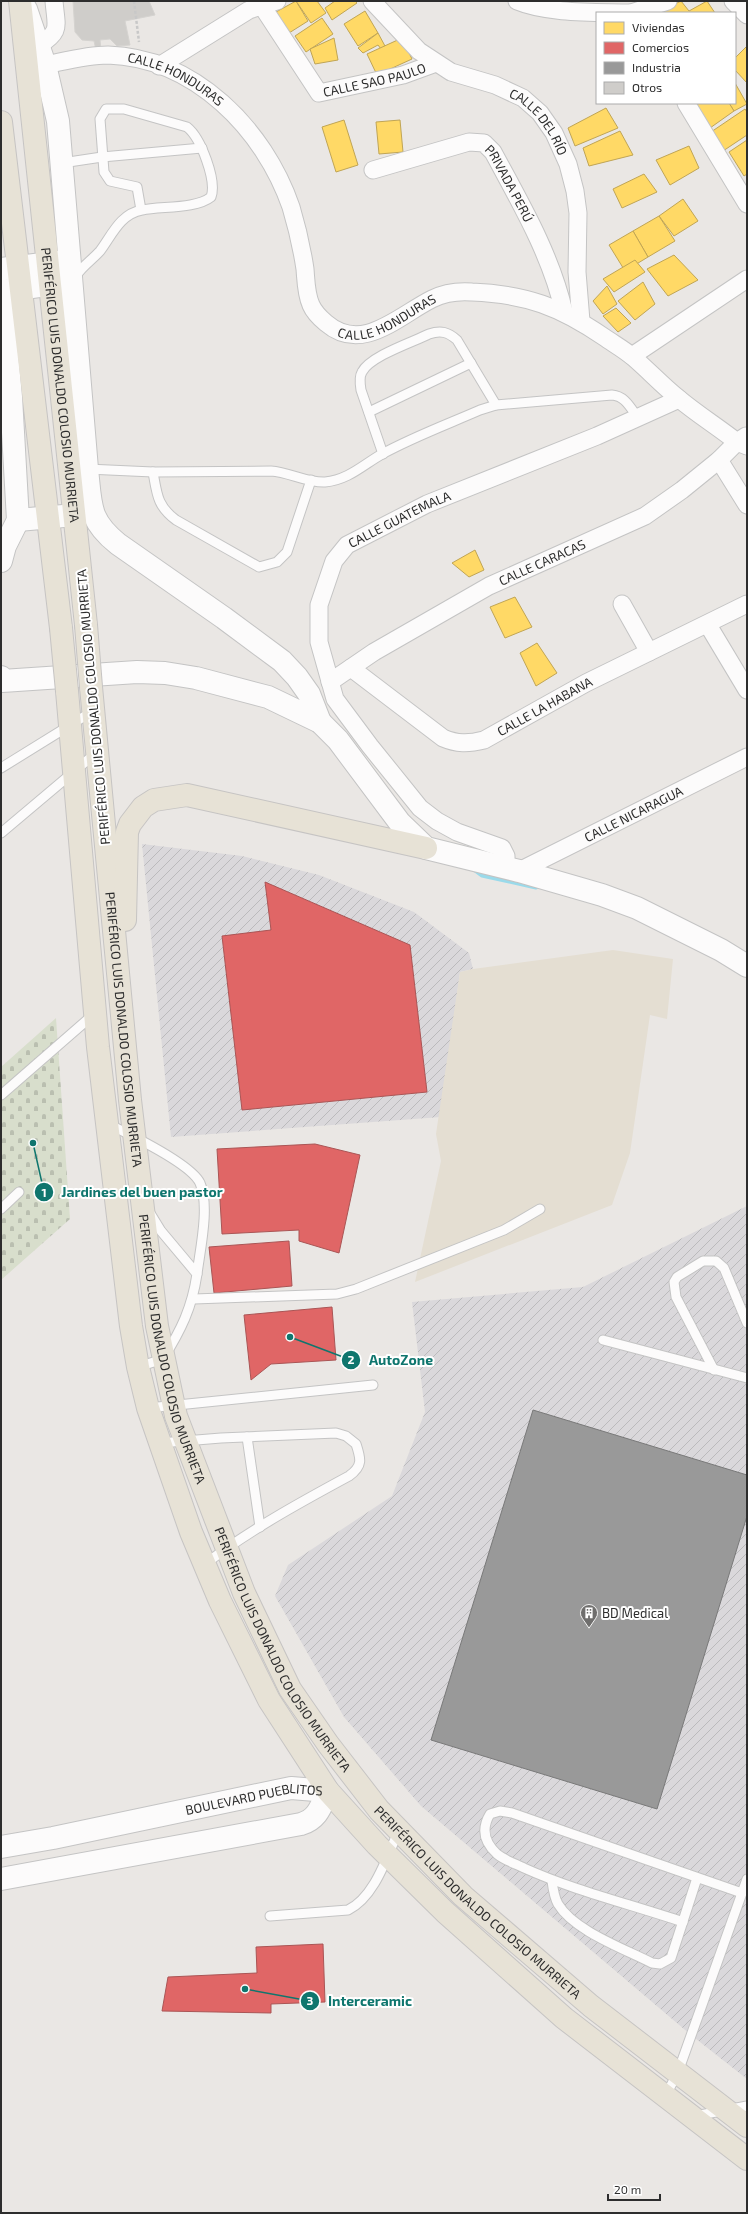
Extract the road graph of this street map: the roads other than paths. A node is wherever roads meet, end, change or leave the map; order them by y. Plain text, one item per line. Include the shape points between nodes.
1 (22, 1) edge
2 (54, 1) edge
3 (372, 1) edge
4 (517, 1) edge
5 (668, 1) edge
6 (733, 1) edge
7 (258, 5) edge
8 (602, 12) edge
9 (634, 12) edge
10 (747, 15) edge
11 (41, 56) junction
12 (436, 63) junction
13 (159, 66) junction
14 (687, 104) edge
15 (1, 122) edge
16 (202, 148) junction
17 (102, 157) junction
18 (3, 160) edge
19 (62, 163) junction
20 (372, 170) dead end
21 (747, 204) edge
22 (141, 210) junction
23 (10, 268) edge
24 (65, 271) junction
25 (747, 279) edge
26 (6, 290) edge
27 (564, 312) junction
28 (581, 321) junction
29 (632, 356) junction
30 (471, 363) junction
31 (6, 397) edge
32 (679, 399) junction
33 (496, 405) junction
34 (368, 412) junction
35 (638, 418) junction
36 (744, 441) edge
37 (383, 454) junction
38 (719, 460) junction
39 (87, 469) junction
40 (153, 472) junction
41 (311, 480) junction
42 (747, 505) edge
43 (75, 515) junction
44 (48, 517) junction
45 (18, 520) junction
46 (1, 561) edge
47 (622, 604) dead end
48 (747, 604) edge
49 (708, 625) junction
50 (649, 652) junction
51 (351, 668) junction
52 (1, 680) edge
53 (330, 682) junction
54 (747, 690) edge
55 (93, 711) junction
56 (320, 722) junction
57 (70, 725) junction
58 (97, 752) junction
59 (747, 757) edge
60 (1, 768) edge
61 (74, 770) junction
62 (1, 833) edge
63 (426, 848) junction
64 (513, 869) junction
65 (747, 966) edge
66 (95, 1013) junction
67 (123, 1024) junction
68 (1, 1096) edge
69 (107, 1123) junction
70 (134, 1136) junction
71 (19, 1192) dead end
72 (142, 1201) junction
73 (540, 1209) dead end
74 (1, 1210) edge
75 (197, 1274) junction
76 (194, 1299) junction
77 (747, 1323) edge
78 (603, 1340) dead end
79 (163, 1359) junction
80 (138, 1368) junction
81 (714, 1370) junction
82 (747, 1378) edge
83 (373, 1386) dead end
84 (174, 1404) junction
85 (148, 1408) junction
86 (247, 1437) junction
87 (185, 1440) junction
88 (160, 1443) junction
89 (260, 1527) junction
90 (226, 1548) junction
91 (205, 1564) junction
92 (328, 1744) junction
93 (328, 1791) junction
94 (379, 1810) junction
95 (399, 1830) junction
96 (53, 1838) junction
97 (1, 1847) edge
98 (388, 1855) junction
99 (58, 1868) junction
100 (697, 1878) junction
101 (1, 1879) edge
102 (747, 1879) edge
103 (552, 1881) junction
104 (742, 1893) junction
105 (270, 1916) dead end
106 (683, 1922) junction
107 (678, 2072) junction
108 (666, 2095) junction
109 (737, 2108) edge
110 (693, 2116) junction
111 (747, 2126) edge
112 (747, 2160) edge

1 - 11 street
1 - 24 main road, PERIFÉRICO LUIS DONALDO COLOSIO MURRIETA
2 - 11 street via 56,32
3 - 12 street, CALLE DEL RÍO via 419,51
4 - 8 street via 574,11
5 - 9 street
6 - 10 street
7 - 12 street, CALLE SAO PAULO via 319,93 403,75
7 - 13 street
11 - 13 street, CALLE HONDURAS via 77,58 108,55 141,60
11 - 19 street via 58,121
12 - 28 street, CALLE DEL RÍO via 451,72 495,85 523,98 540,113 554,133 568,164 576,192 576,272
13 - 27 street, CALLE HONDURAS via 185,77 212,94 237,116 254,136 268,158 290,206 299,238 307,295 312,307 327,324 338,331 350,335 372,333 434,298 469,292 504,294 545,304
14 - 21 street
15 - 18 main road, PERIFÉRICO LUIS DONALDO COLOSIO MURRIETA
16 - 17 lane
16 - 17 lane via 194,132 181,124 124,108 113,108 106,109 100,119
16 - 22 lane via 213,188 211,197 202,203
17 - 19 lane
17 - 22 lane via 104,172 110,181 137,187
18 - 23 main road, PERIFÉRICO LUIS DONALDO COLOSIO MURRIETA
19 - 24 street
20 - 27 street, PRIVADA PERÚ via 469,142 484,143 493,152 543,246 558,286
22 - 24 lane via 126,217 99,252
23 - 24 street
23 - 26 main road, PERIFÉRICO LUIS DONALDO COLOSIO MURRIETA
24 - 26 street
24 - 39 street
24 - 43 main road, PERIFÉRICO LUIS DONALDO COLOSIO MURRIETA
25 - 29 street
26 - 31 street
26 - 44 main road, PERIFÉRICO LUIS DONALDO COLOSIO MURRIETA
27 - 28 street, CALLE HONDURAS
28 - 29 street, CALLE HONDURAS
29 - 32 street, CALLE HONDURAS
30 - 33 lane
30 - 34 lane
30 - 34 lane via 457,340 447,333 436,332 373,361 362,372 360,382
31 - 45 street
32 - 35 street, CALLE GUATEMALA
32 - 36 street, CALLE HONDURAS
33 - 35 lane via 612,395 620,396 626,401
33 - 37 lane
34 - 37 lane
35 - 53 street, CALLE GUATEMALA via 427,504 348,545 334,561 319,605 319,642
36 - 38 street, CALLE CARACAS
37 - 41 lane via 343,479 324,482
38 - 42 street
38 - 51 street, CALLE CARACAS via 644,516 489,586 374,652
39 - 40 lane
39 - 56 street via 95,521 104,533 282,661 297,676 309,694
40 - 41 lane via 271,470
40 - 41 lane via 158,500 164,511 259,567 277,562 287,552
43 - 44 street
43 - 55 main road, PERIFÉRICO LUIS DONALDO COLOSIO MURRIETA, bridge
44 - 45 street
44 - 57 main road, PERIFÉRICO LUIS DONALDO COLOSIO MURRIETA, bridge
45 - 46 street via 5,546
47 - 50 street
48 - 49 street, CALLE LA HABANA
49 - 50 street, CALLE LA HABANA
49 - 54 street
50 - 51 street, CALLE LA HABANA via 586,683 484,740 470,744 455,743 443,738
51 - 53 street, CALLE CARACAS
52 - 56 street via 137,672 165,673 196,678 268,698
53 - 64 street, CALLE GUATEMALA via 335,699 420,808 457,832 502,848
55 - 57 lane
55 - 58 main road, PERIFÉRICO LUIS DONALDO COLOSIO MURRIETA
56 - 63 street via 338,740 400,823
57 - 60 lane
57 - 61 main road, PERIFÉRICO LUIS DONALDO COLOSIO MURRIETA
58 - 61 lane
58 - 67 main road, PERIFÉRICO LUIS DONALDO COLOSIO MURRIETA
59 - 64 street, CALLE NICARAGUA
61 - 62 lane
61 - 66 main road, PERIFÉRICO LUIS DONALDO COLOSIO MURRIETA
63 - 64 street
63 - 67 main road via 187,795 154,800 133,817 127,832
64 - 65 street via 568,884 637,908 721,950
66 - 68 lane
66 - 69 main road, PERIFÉRICO LUIS DONALDO COLOSIO MURRIETA
67 - 70 main road, PERIFÉRICO LUIS DONALDO COLOSIO MURRIETA
69 - 70 lane
69 - 80 main road, PERIFÉRICO LUIS DONALDO COLOSIO MURRIETA
70 - 72 main road, PERIFÉRICO LUIS DONALDO COLOSIO MURRIETA
70 - 75 lane via 181,1165 200,1183 204,1207
71 - 74 lane
72 - 75 lane via 162,1231
72 - 79 main road, PERIFÉRICO LUIS DONALDO COLOSIO MURRIETA
73 - 76 lane via 504,1230 356,1289 337,1294
75 - 76 lane
76 - 79 lane via 182,1328
77 - 81 lane via 724,1268 716,1261 703,1261 676,1277 676,1297
78 - 81 lane
79 - 80 lane
79 - 84 main road, PERIFÉRICO LUIS DONALDO COLOSIO MURRIETA
80 - 85 main road, PERIFÉRICO LUIS DONALDO COLOSIO MURRIETA
81 - 82 lane
83 - 84 lane
84 - 85 lane
84 - 87 main road, PERIFÉRICO LUIS DONALDO COLOSIO MURRIETA
85 - 88 main road, PERIFÉRICO LUIS DONALDO COLOSIO MURRIETA
86 - 87 lane
86 - 89 lane
86 - 89 lane via 336,1434 346,1436 356,1444 360,1461 358,1470 349,1476
87 - 88 lane
87 - 90 main road, PERIFÉRICO LUIS DONALDO COLOSIO MURRIETA
88 - 91 main road, PERIFÉRICO LUIS DONALDO COLOSIO MURRIETA
89 - 90 lane
90 - 91 lane
90 - 92 main road, PERIFÉRICO LUIS DONALDO COLOSIO MURRIETA via 244,1593 290,1689
91 - 93 main road, PERIFÉRICO LUIS DONALDO COLOSIO MURRIETA via 220,1601 269,1700
92 - 93 main road
92 - 94 main road, PERIFÉRICO LUIS DONALDO COLOSIO MURRIETA
93 - 94 main road
93 - 96 street, BOULEVARD PUEBLITOS via 291,1788
93 - 98 main road, PERIFÉRICO LUIS DONALDO COLOSIO MURRIETA
93 - 99 street, BOULEVARD PUEBLITOS via 318,1814 301,1824
94 - 95 main road, PERIFÉRICO LUIS DONALDO COLOSIO MURRIETA
95 - 98 lane
95 - 107 main road, PERIFÉRICO LUIS DONALDO COLOSIO MURRIETA via 463,1896 591,2006
96 - 97 street, BOULEVARD PUEBLITOS
96 - 99 street via 41,1849 41,1857 44,1862
98 - 105 lane via 374,1882 356,1906 348,1910
98 - 108 main road, PERIFÉRICO LUIS DONALDO COLOSIO MURRIETA via 445,1912 564,2018
99 - 101 street, BOULEVARD PUEBLITOS
100 - 103 lane via 512,1813 490,1814 485,1823 484,1834 486,1841 498,1855
100 - 104 lane
100 - 106 lane
102 - 104 lane
103 - 106 lane
103 - 106 lane via 556,1899 571,1919 652,1963 660,1964 671,1958
104 - 107 lane
107 - 108 lane
107 - 109 main road, PERIFÉRICO LUIS DONALDO COLOSIO MURRIETA
108 - 110 main road, PERIFÉRICO LUIS DONALDO COLOSIO MURRIETA
109 - 110 lane
109 - 111 main road, PERIFÉRICO LUIS DONALDO COLOSIO MURRIETA
110 - 112 main road, PERIFÉRICO LUIS DONALDO COLOSIO MURRIETA

